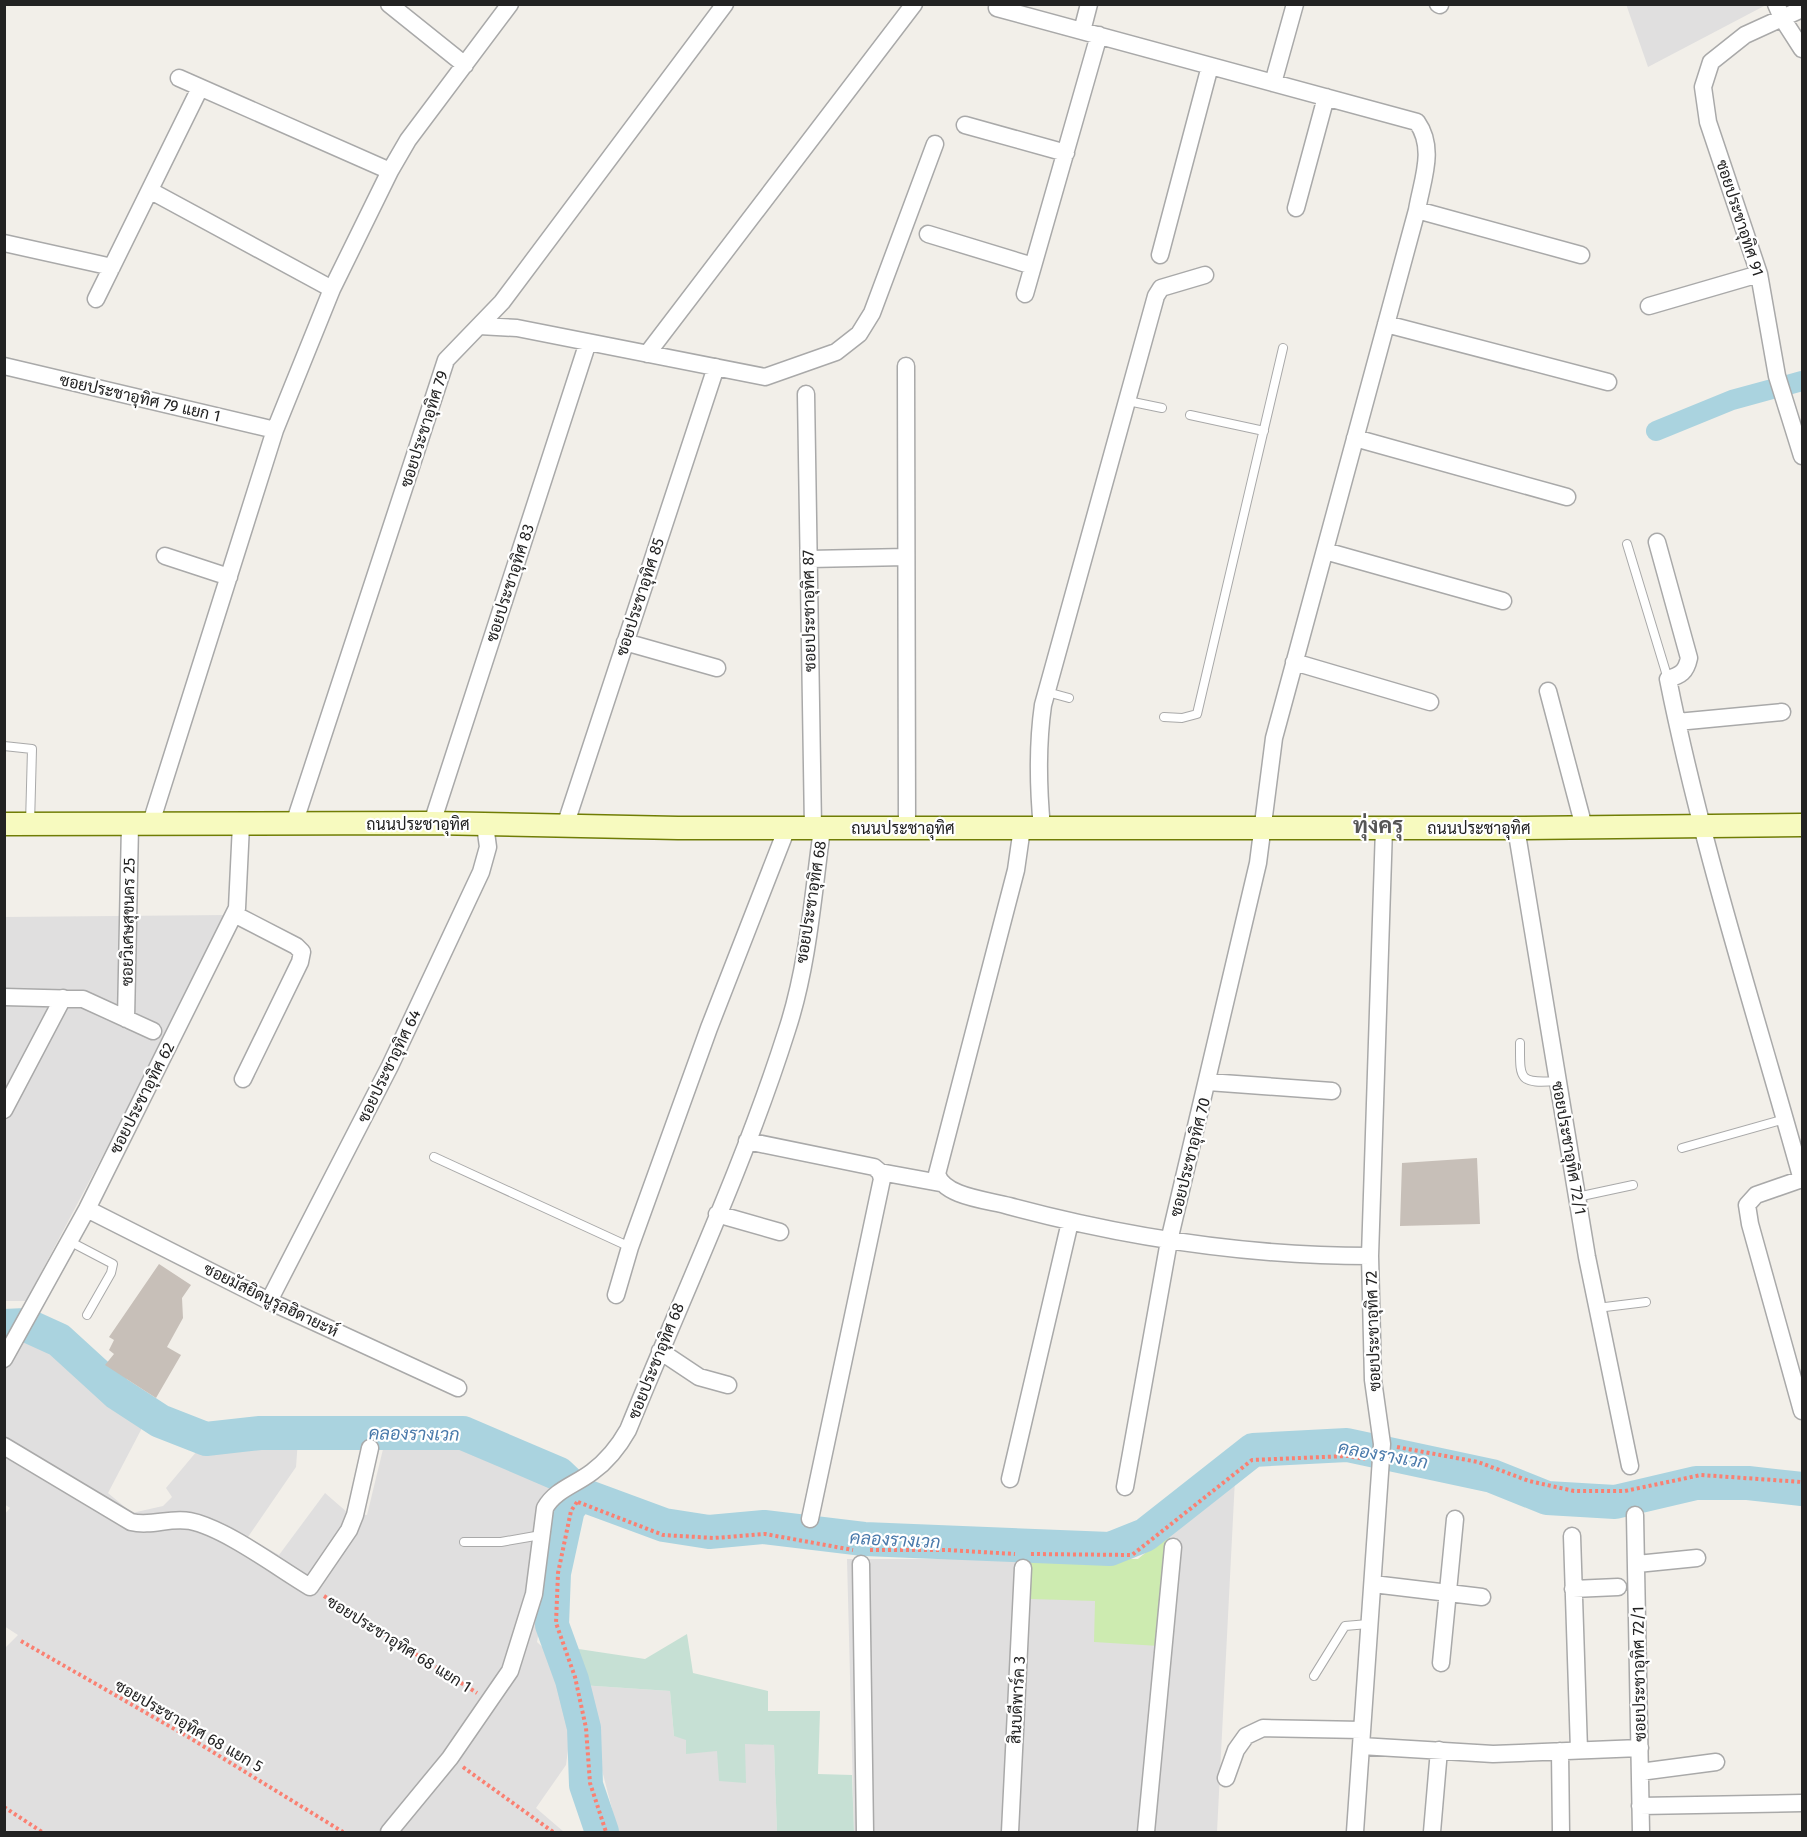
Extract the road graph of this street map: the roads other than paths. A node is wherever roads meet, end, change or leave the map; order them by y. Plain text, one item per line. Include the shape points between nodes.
1 (388, 4) edge
2 (510, 4) edge
3 (725, 4) edge
4 (914, 4) edge
5 (1089, 4) edge
6 (1295, 4) edge
7 (997, 8) dead end
8 (1803, 9) edge
9 (1779, 11) edge
10 (1082, 31) junction
11 (1099, 35) junction
12 (1803, 49) edge
13 (465, 65) junction
14 (1210, 66) junction
15 (179, 78) dead end
16 (1273, 83) junction
17 (200, 90) junction
18 (1326, 97) junction
19 (965, 125) dead end
20 (935, 144) dead end
21 (1066, 153) junction
22 (390, 171) junction
23 (151, 191) junction
24 (1296, 208) dead end
25 (1417, 210) junction
26 (928, 234) dead end
27 (4, 243) edge
28 (1160, 255) dead end
29 (1581, 255) dead end
30 (1034, 266) junction
31 (112, 267) junction
32 (1759, 274) junction
33 (1204, 275) dead end
34 (333, 289) junction
35 (1025, 294) dead end
36 (96, 299) dead end
37 (1649, 306) dead end
38 (1386, 324) junction
39 (479, 326) junction
40 (588, 342) junction
41 (1283, 348) dead end
42 (647, 354) junction
43 (4, 366) edge
44 (906, 366) dead end
45 (716, 367) junction
46 (1608, 382) dead end
47 (806, 393) dead end
48 (1128, 401) junction
49 (1162, 408) dead end
50 (1190, 415) dead end
51 (275, 430) junction
52 (1264, 431) junction
53 (1355, 438) junction
54 (1803, 456) edge
55 (1567, 497) dead end
56 (1657, 542) dead end
57 (1627, 544) dead end
58 (1325, 550) junction
59 (165, 556) dead end
60 (906, 557) junction
61 (809, 559) junction
62 (229, 577) junction
63 (1503, 601) dead end
64 (625, 642) junction
65 (1294, 662) junction
66 (717, 668) dead end
67 (1668, 679) junction
68 (1548, 691) dead end
69 (1047, 692) junction
70 (1069, 698) dead end
71 (1430, 702) dead end
72 (1782, 712) dead end
73 (1164, 717) dead end
74 (1677, 722) junction
75 (4, 746) edge
76 (4, 824) edge
77 (30, 824) junction
78 (294, 824) junction
79 (432, 824) junction
80 (140, 825) junction
81 (241, 825) junction
82 (485, 825) junction
83 (1803, 825) edge
84 (565, 826) junction
85 (1701, 826) junction
86 (1584, 827) junction
87 (787, 828) junction
88 (817, 828) junction
89 (907, 828) junction
90 (1032, 828) junction
91 (1262, 828) junction
92 (1384, 828) junction
93 (1516, 828) junction
94 (234, 914) junction
95 (4, 997) edge
96 (63, 998) junction
97 (126, 1019) junction
98 (153, 1031) dead end
99 (1520, 1043) dead end
100 (243, 1079) dead end
101 (1557, 1081) junction
102 (1208, 1082) junction
103 (1332, 1091) dead end
104 (4, 1110) edge
105 (1785, 1119) junction
106 (747, 1141) junction
107 (1682, 1148) dead end
108 (434, 1157) dead end
109 (880, 1172) junction
110 (1802, 1179) edge
111 (940, 1183) junction
112 (1633, 1185) dead end
113 (1577, 1197) junction
114 (87, 1209) junction
115 (717, 1214) junction
116 (1070, 1222) junction
117 (780, 1232) dead end
118 (69, 1241) junction
119 (1169, 1241) junction
120 (630, 1247) junction
121 (1370, 1256) junction
122 (616, 1296) dead end
123 (269, 1301) junction
124 (1646, 1302) dead end
125 (1597, 1308) junction
126 (87, 1315) dead end
127 (660, 1351) junction
128 (4, 1359) edge
129 (728, 1385) dead end
130 (458, 1388) dead end
131 (1803, 1411) edge
132 (4, 1446) edge
133 (370, 1448) dead end
134 (1630, 1466) dead end
135 (1010, 1479) dead end
136 (1125, 1487) dead end
137 (1635, 1515) dead end
138 (810, 1519) dead end
139 (1455, 1519) dead end
140 (541, 1535) junction
141 (1572, 1536) dead end
142 (464, 1542) dead end
143 (1173, 1547) dead end
144 (861, 1555) road end
145 (1697, 1558) dead end
146 (1637, 1564) junction
147 (1023, 1568) dead end
148 (1373, 1584) junction
149 (1618, 1587) dead end
150 (1573, 1589) junction
151 (1448, 1593) junction
152 (1482, 1597) dead end
153 (1368, 1624) junction
154 (1441, 1663) dead end
155 (1314, 1676) dead end
156 (1361, 1738) junction
157 (1640, 1748) junction
158 (1439, 1750) junction
159 (1579, 1750) junction
160 (1560, 1751) junction
161 (1716, 1762) dead end
162 (1640, 1772) junction
163 (1226, 1778) dead end
164 (1803, 1803) edge
165 (1641, 1806) junction
166 (389, 1833) edge
167 (865, 1833) edge
168 (1010, 1833) edge
169 (1146, 1833) edge
170 (1355, 1833) edge
171 (1432, 1833) edge
172 (1561, 1833) edge
173 (1641, 1833) edge

1 - 13 street
2 - 13 street
3 - 39 street, ซอยประชาอุทิศ 79 via 502,303
4 - 42 street
5 - 10 street
6 - 16 street
7 - 10 street
8 - 9 street, ซอยประชาอุทิศ 91
9 - 12 street
9 - 32 street, ซอยประชาอุทิศ 91 via 1711,62 1702,87 1708,122
10 - 11 street
11 - 14 street
11 - 21 street
13 - 22 street via 408,140
14 - 16 street
14 - 28 street
15 - 17 street
16 - 18 street
17 - 22 street
17 - 23 street
18 - 24 street
18 - 25 street, ซอยประชาอุทิศ 70 via 1417,122 1426,134 1428,151
19 - 21 street
20 - 45 street via 872,313 859,334 836,352 765,377
21 - 30 street
22 - 34 street
23 - 31 street
23 - 34 street
25 - 29 street
25 - 38 street, ซอยประชาอุทิศ 70
26 - 30 street
27 - 31 street
30 - 35 street
31 - 36 street
32 - 37 street
32 - 54 street, ซอยประชาอุทิศ 91 via 1777,376
33 - 48 street via 1161,288 1156,296
34 - 51 street
38 - 46 street
38 - 53 street, ซอยประชาอุทิศ 70
39 - 40 street via 517,328
39 - 78 street, ซอยประชาอุทิศ 79 via 446,360
40 - 42 street
40 - 79 street, ซอยประชาอุทิศ 83
41 - 52 lane
42 - 45 street
43 - 51 street, ซอยประชาอุทิศ 79 แยก 1
44 - 60 street
45 - 64 street, ซอยประชาอุทิศ 85
47 - 61 street, ซอยประชาอุทิศ 87
48 - 49 lane
48 - 69 street
50 - 52 lane
51 - 62 street
52 - 73 lane via 1197,714
53 - 55 street
53 - 58 street, ซอยประชาอุทิศ 70
56 - 67 street via 1689,658 1681,675
57 - 67 lane
58 - 63 street
58 - 65 street, ซอยประชาอุทิศ 70
59 - 62 street
60 - 61 street
60 - 89 street
61 - 88 street, ซอยประชาอุทิศ 87
62 - 80 street
64 - 66 street
64 - 84 street, ซอยประชาอุทิศ 85
65 - 71 street
65 - 91 street, ซอยประชาอุทิศ 70 via 1274,738
67 - 74 street
68 - 86 street
69 - 70 lane
69 - 90 street via 1037,742
72 - 74 street
74 - 85 street
75 - 77 lane via 32,749
76 - 77 main road, ถนนประชาอุทิศ
77 - 80 main road, ถนนประชาอุทิศ
78 - 79 main road, ถนนประชาอุทิศ
78 - 81 main road, ถนนประชาอุทิศ
79 - 82 main road, ถนนประชาอุทิศ
80 - 81 main road, ถนนประชาอุทิศ
80 - 97 street, ซอยวิเศษสุขนคร 25
81 - 94 street, ซอยประชาอุทิศ 62 via 240,892
82 - 84 main road, ถนนประชาอุทิศ
82 - 123 street, ซอยประชาอุทิศ 64 via 488,847 482,872 390,1066
83 - 85 main road, ถนนประชาอุทิศ
84 - 87 main road, ถนนประชาอุทิศ
85 - 86 main road, ถนนประชาอุทิศ
85 - 105 street
86 - 93 main road, ถนนประชาอุทิศ
87 - 88 main road, ถนนประชาอุทิศ
87 - 120 street
88 - 89 main road, ถนนประชาอุทิศ
88 - 106 street, ซอยประชาอุทิศ 68 via 797,989 788,1029
89 - 90 main road, ถนนประชาอุทิศ
90 - 91 main road, ถนนประชาอุทิศ
90 - 111 street via 1016,870 937,1174
91 - 92 main road, ถนนประชาอุทิศ
91 - 102 street, ซอยประชาอุทิศ 70 via 1241,946
92 - 93 main road, ถนนประชาอุทิศ
92 - 121 street, ซอยประชาอุทิศ 72
93 - 101 street, ซอยประชาอุทิศ 72/1
94 - 100 street via 302,952
94 - 114 street, ซอยประชาอุทิศ 62
95 - 96 street
96 - 97 street via 83,999
96 - 104 street
97 - 98 street
99 - 101 lane via 1520,1074 1524,1079 1538,1083
101 - 113 street, ซอยประชาอุทิศ 72/1
102 - 103 street
102 - 119 street, ซอยประชาอุทิศ 70
105 - 107 lane
105 - 110 street
106 - 109 street via 874,1167
106 - 115 street, ซอยประชาอุทิศ 68
108 - 120 lane
109 - 111 street
109 - 138 street via 880,1191
110 - 131 street via 1756,1195 1747,1205
111 - 116 street via 968,1195
112 - 113 lane
113 - 125 street, ซอยประชาอุทิศ 72/1
114 - 118 street, ซอยประชาอุทิศ 62
114 - 123 street, ซอยมัสยิดนูรุลฮิดายะห์
115 - 117 street
115 - 127 street, ซอยประชาอุทิศ 68
116 - 119 street
116 - 135 street
118 - 126 lane via 113,1264
118 - 128 street, ซอยประชาอุทิศ 62
119 - 121 street via 1298,1256
119 - 136 street, ซอยประชาอุทิศ 70
120 - 122 street
121 - 148 street, ซอยประชาอุทิศ 72 via 1373,1380 1381,1460
123 - 130 street, ซอยมัสยิดนูรุลฮิดายะห์
124 - 125 lane
125 - 134 street, ซอยประชาอุทิศ 72/1
127 - 129 street via 699,1377
127 - 140 street, ซอยประชาอุทิศ 68 via 620,1444 591,1473 551,1497
132 - 133 street, ซอยประชาอุทิศ 68 แยก 1 via 131,1522 143,1525 171,1518 212,1528 310,1587 349,1530
137 - 146 street, ซอยประชาอุทิศ 72/1
139 - 151 street
140 - 142 lane via 501,1542
140 - 166 street, ซอยประชาอุทิศ 68 via 534,1594 510,1671 450,1758
141 - 150 street
143 - 169 street
144 - 167 street
145 - 146 street
146 - 157 street, ซอยประชาอุทิศ 72/1
147 - 168 street, สินบดีพาร์ค 3
148 - 151 street
148 - 153 street, ซอยประชาอุทิศ 72
149 - 150 street
150 - 159 street
151 - 152 street
151 - 154 street
153 - 155 lane via 1345,1626
153 - 156 street, ซอยประชาอุทิศ 72
156 - 158 street
156 - 163 street via 1263,1728 1246,1736 1236,1750
156 - 170 street, ซอยประชาอุทิศ 72
157 - 159 street
157 - 162 street, ซอยประชาอุทิศ 72/1
158 - 160 street via 1493,1754
158 - 171 street
159 - 160 street
160 - 172 street
161 - 162 street
162 - 165 street, ซอยประชาอุทิศ 72/1
164 - 165 street
165 - 173 street, ซอยประชาอุทิศ 72/1

